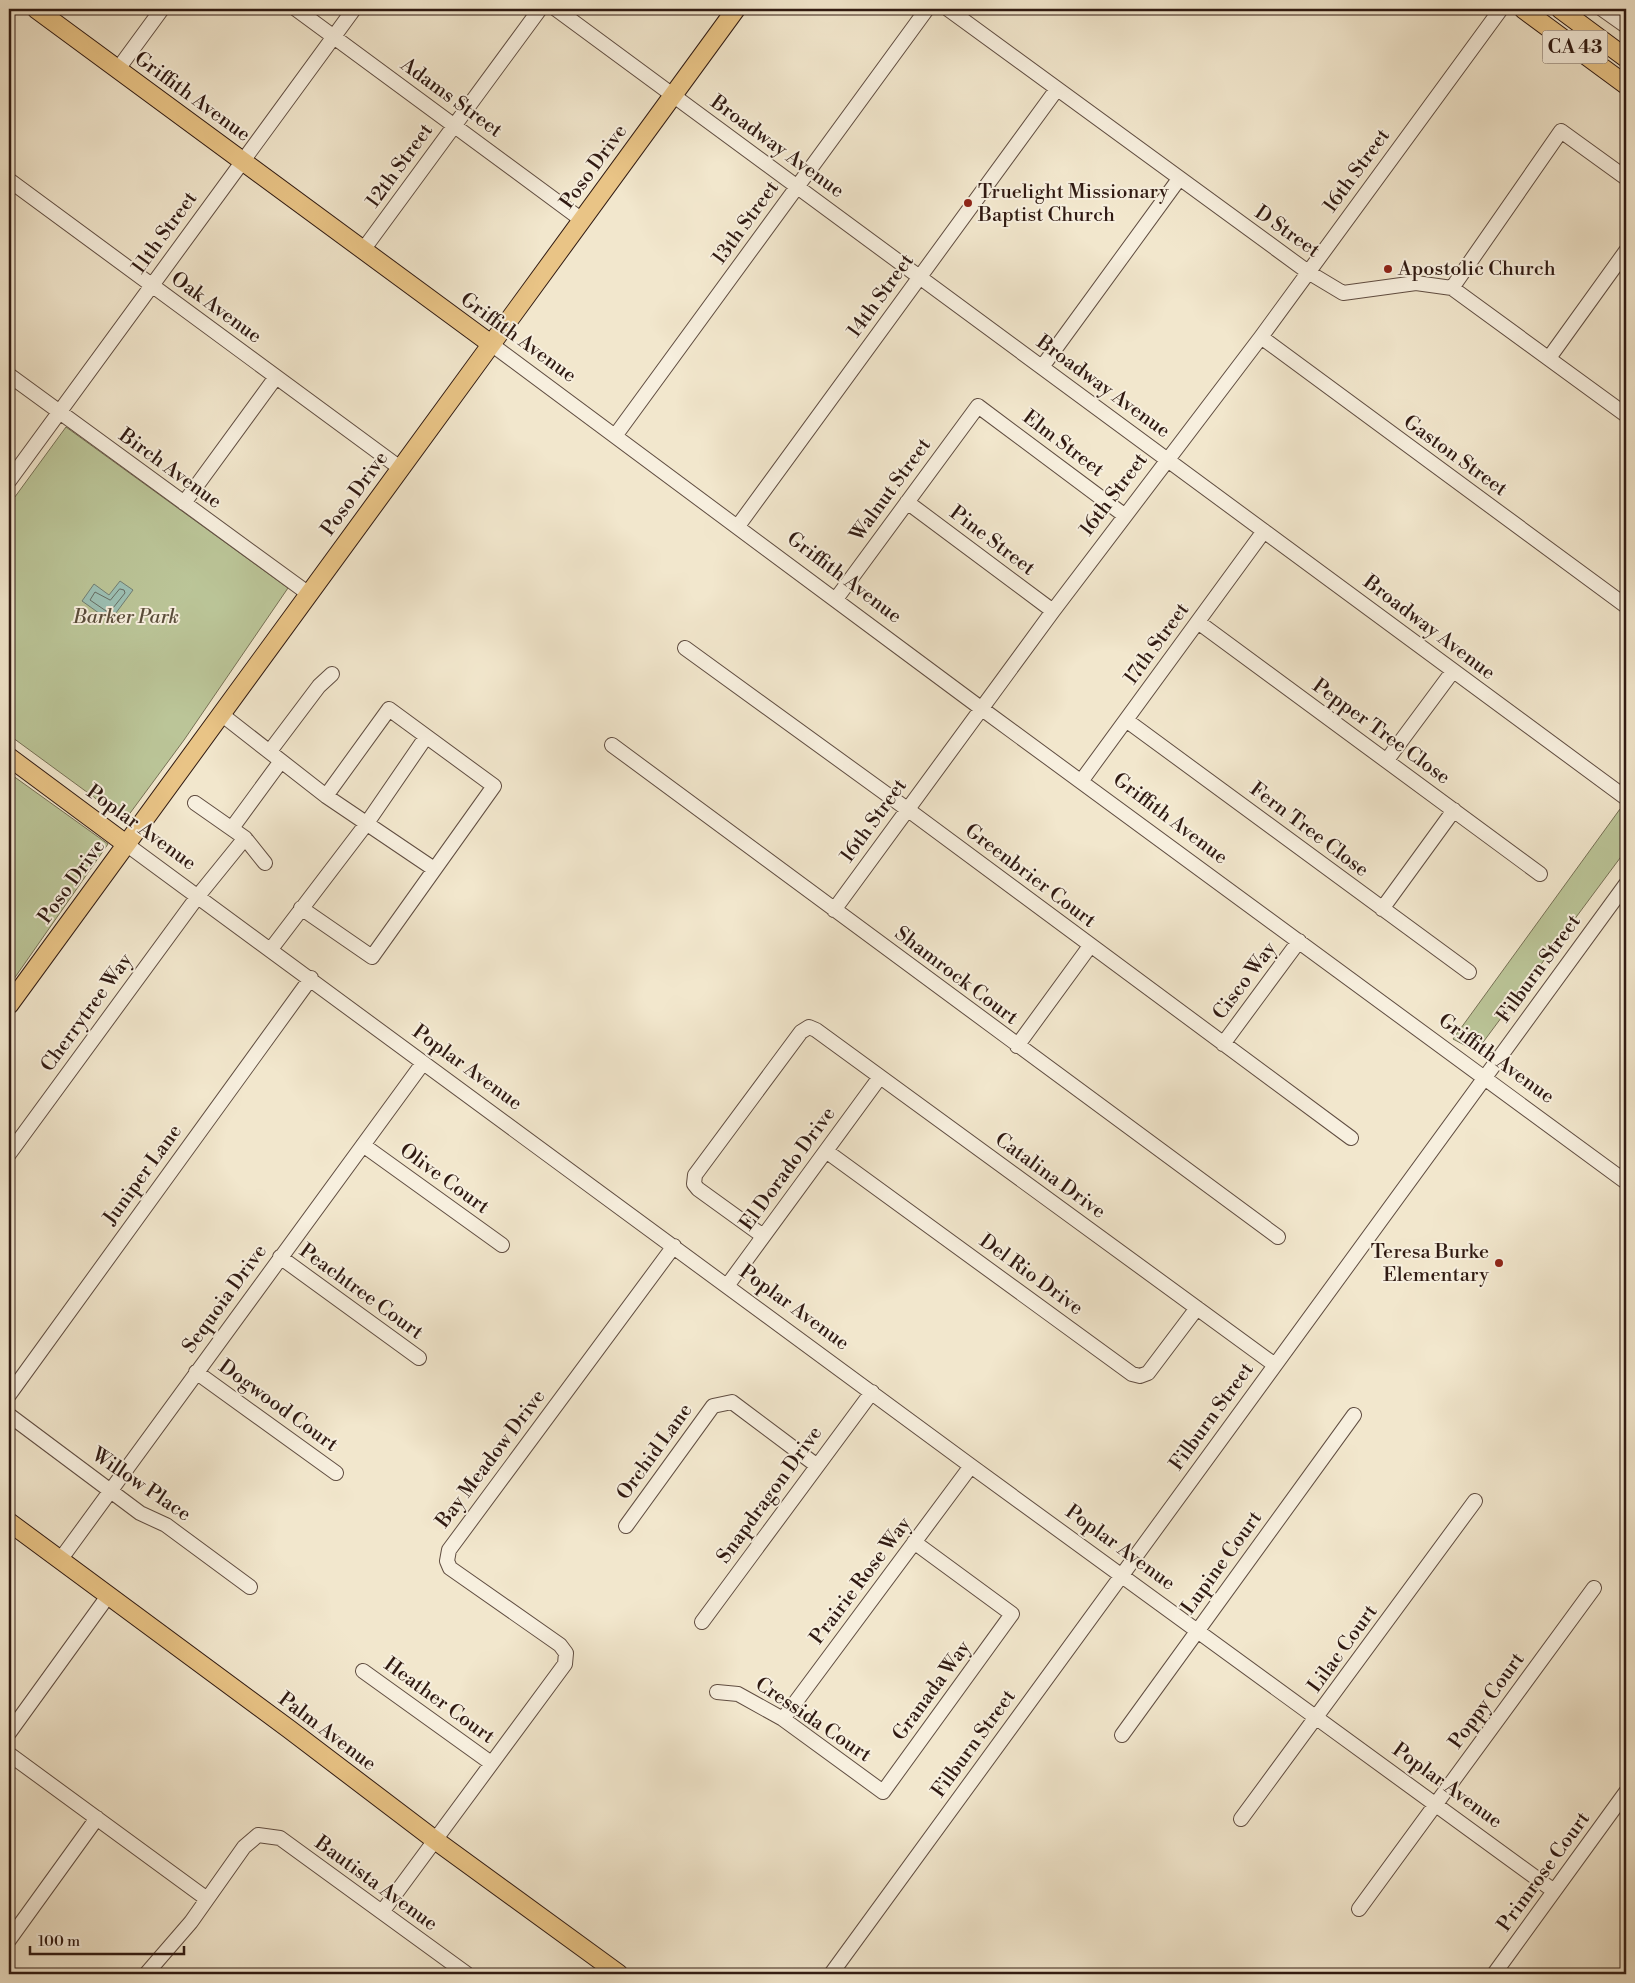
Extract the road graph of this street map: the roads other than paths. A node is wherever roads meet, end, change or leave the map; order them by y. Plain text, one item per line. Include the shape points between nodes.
1 (36, 9) edge
2 (162, 9) edge
3 (296, 9) edge
4 (354, 9) edge
5 (540, 9) edge
6 (556, 9) edge
7 (736, 9) edge
8 (927, 9) edge
9 (948, 9) edge
10 (1501, 9) edge
11 (1523, 9) edge
12 (1560, 9) edge
13 (1602, 9) edge
14 (1626, 26) edge
15 (334, 36) junction
16 (1626, 58) edge
17 (118, 69) junction
18 (1626, 85) edge
19 (1057, 89) junction
20 (673, 95) junction
21 (455, 126) junction
22 (243, 161) junction
23 (1626, 178) edge
24 (1179, 179) junction
25 (9, 180) edge
26 (797, 186) junction
27 (582, 220) junction
28 (364, 250) junction
29 (1626, 251) edge
30 (1308, 272) junction
31 (920, 277) junction
32 (152, 285) junction
33 (1452, 288) junction
34 (1261, 337) junction
35 (491, 344) junction
36 (1549, 358) junction
37 (1042, 367) junction
38 (9, 375) edge
39 (276, 377) junction
40 (978, 406) joint
41 (58, 412) junction
42 (1626, 415) edge
43 (615, 436) junction
44 (1166, 459) junction
45 (400, 468) junction
46 (9, 481) edge
47 (907, 502) junction
48 (184, 503) junction
49 (1124, 515) junction
50 (738, 526) junction
51 (1264, 531) junction
52 (309, 594) junction
53 (836, 598) junction
54 (1626, 606) edge
55 (1052, 611) junction
56 (1198, 622) junction
57 (685, 648) dead end
58 (1453, 671) junction
59 (332, 674) dead end
60 (982, 709) junction
61 (221, 714) junction
62 (1126, 720) junction
63 (426, 737) junction
64 (612, 745) dead end
65 (270, 751) junction
66 (9, 758) edge
67 (1387, 760) junction
68 (281, 762) junction
69 (1082, 780) junction
70 (326, 796) junction
71 (1626, 798) edge
72 (195, 803) dead end
73 (907, 809) junction
74 (1454, 810) junction
75 (367, 823) junction
76 (232, 828) junction
77 (245, 838) junction
78 (126, 844) junction
79 (265, 863) dead end
80 (434, 869) junction
81 (1540, 874) dead end
82 (1626, 884) edge
83 (198, 896) junction
84 (301, 908) junction
85 (1382, 909) junction
86 (834, 910) junction
87 (1299, 942) junction
88 (1090, 946) junction
89 (271, 949) junction
90 (1469, 972) dead end
91 (311, 978) junction
92 (9, 1005) edge
93 (1223, 1044) junction
94 (1017, 1046) junction
95 (423, 1062) junction
96 (880, 1077) junction
97 (1485, 1077) junction
98 (1350, 1138) dead end
99 (363, 1145) junction
100 (826, 1151) junction
101 (9, 1154) edge
102 (1626, 1182) edge
103 (763, 1236) junction
104 (1278, 1237) dead end
105 (502, 1245) dead end
106 (674, 1246) junction
107 (280, 1257) junction
108 (727, 1286) junction
109 (1197, 1308) junction
110 (419, 1358) dead end
111 (1275, 1365) junction
112 (196, 1372) junction
113 (872, 1392) junction
114 (9, 1395) edge
115 (1354, 1415) dead end
116 (9, 1416) edge
117 (816, 1465) junction
118 (971, 1466) junction
119 (336, 1473) dead end
120 (111, 1491) junction
121 (1475, 1501) dead end
122 (9, 1522) edge
123 (626, 1526) dead end
124 (914, 1542) junction
125 (60, 1560) junction
126 (1121, 1576) junction
127 (250, 1587) dead end
128 (1594, 1588) dead end
129 (108, 1596) junction
130 (702, 1622) dead end
131 (1197, 1630) junction
132 (363, 1671) dead end
133 (717, 1692) dead end
134 (1318, 1717) junction
135 (783, 1719) junction
136 (9, 1733) edge
137 (1122, 1735) dead end
138 (9, 1754) edge
139 (492, 1763) junction
140 (883, 1792) joint
141 (1626, 1792) edge
142 (1436, 1804) junction
143 (97, 1818) junction
144 (1242, 1819) dead end
145 (435, 1840) junction
146 (1554, 1891) junction
147 (207, 1898) junction
148 (1359, 1908) dead end
149 (382, 1912) junction
150 (9, 1940) edge
151 (453, 1970) edge
152 (146, 1974) edge
153 (467, 1974) edge
154 (620, 1974) edge
155 (831, 1974) edge
156 (1494, 1974) edge

1 - 17 main road, Griffith Avenue
2 - 17 street
3 - 15 street, Adams Street
4 - 15 street, 11th Street
5 - 21 street, 12th Street
6 - 20 street, Broadway Avenue
7 - 20 main road, Poso Drive
8 - 26 street, 13th Street
9 - 19 street, D Street
10 - 30 street, 16th Street
11 - 18 main road, CA 43
12 - 16 main road, CA 43
13 - 14 street
15 - 21 street, Adams Street
15 - 22 street, 11th Street
17 - 22 main road, Griffith Avenue
19 - 24 street, D Street
19 - 31 street, 14th Street
20 - 26 street, Broadway Avenue
20 - 27 main road, Poso Drive
21 - 27 street, Adams Street
21 - 28 street, 12th Street
22 - 28 main road, Griffith Avenue
22 - 32 street, 11th Street
23 - 33 street via 1561,131
24 - 30 street, D Street
24 - 37 street
25 - 32 street, Oak Avenue
26 - 31 street, Broadway Avenue
26 - 43 street, 13th Street
27 - 35 main road, Poso Drive
28 - 35 main road, Griffith Avenue
29 - 36 street
30 - 33 street, D Street via 1343,293 1416,283
30 - 34 street, 16th Street
31 - 37 street, Broadway Avenue
31 - 50 street, 14th Street
32 - 39 street, Oak Avenue
32 - 41 street, 11th Street
33 - 36 street, D Street
34 - 44 street, 16th Street
34 - 54 street, Gaston Street
35 - 43 street, Griffith Avenue
35 - 45 main road, Poso Drive
36 - 42 street, D Street
37 - 44 street, Broadway Avenue
38 - 41 street, Birch Avenue
39 - 45 street, Oak Avenue
39 - 48 street
40 - 47 street, Walnut Street
40 - 49 street, Elm Street
41 - 46 street, 11th Street
41 - 48 street, Birch Avenue
43 - 50 street, Griffith Avenue
44 - 49 street, 16th Street
44 - 51 street, Broadway Avenue
45 - 52 main road, Poso Drive
47 - 53 street, Walnut Street
47 - 55 street, Pine Street
48 - 52 street, Birch Avenue
49 - 55 street, 16th Street
50 - 53 street, Griffith Avenue
51 - 56 street, 17th Street
51 - 58 street, Broadway Avenue
52 - 61 main road, Poso Drive
53 - 60 street, Griffith Avenue
55 - 60 street, 16th Street
56 - 62 street, 17th Street
56 - 67 street, Pepper Tree Close
57 - 73 street, Greenbrier Court
58 - 67 street
58 - 71 street, Broadway Avenue
59 - 65 street via 319,686
60 - 69 street, Griffith Avenue
60 - 73 street, 16th Street
61 - 65 street
61 - 78 main road, Poso Drive
62 - 69 street, 17th Street
62 - 85 street, Fern Tree Close
63 - 70 street via 389,709
63 - 75 street
63 - 80 street via 494,786
64 - 86 street, Shamrock Court
65 - 68 street
66 - 78 main road, Poplar Avenue
67 - 74 street, Pepper Tree Close
68 - 70 street
68 - 76 street
69 - 87 street, Griffith Avenue
70 - 75 street
72 - 76 street
73 - 86 street, 16th Street
73 - 88 street, Greenbrier Court
74 - 81 street, Pepper Tree Close
74 - 85 street
75 - 80 street
75 - 84 street
76 - 77 street
77 - 79 street
77 - 83 street, Cherrytree Way
78 - 83 street, Poplar Avenue
78 - 92 main road, Poso Drive
80 - 84 street via 372,957
82 - 97 street, Filburn Street
83 - 89 street, Poplar Avenue
83 - 101 street, Cherrytree Way
84 - 89 street
85 - 90 street, Fern Tree Close
86 - 94 street, Shamrock Court
87 - 93 street, Cisco Way
87 - 97 street, Griffith Avenue
88 - 93 street, Greenbrier Court
88 - 94 street
89 - 91 street, Poplar Avenue
91 - 95 street, Poplar Avenue
91 - 114 street, Juniper Lane
93 - 98 street, Greenbrier Court
94 - 104 street, Shamrock Court
95 - 99 street, Sequoia Drive
95 - 106 street, Poplar Avenue
96 - 100 street, El Dorado Drive
96 - 103 street, Catalina Drive via 808,1027 801,1032 695,1175 694,1184 698,1189
96 - 109 street, Catalina Drive
97 - 102 street, Griffith Avenue
97 - 111 street, Filburn Street
99 - 105 street, Olive Court
99 - 107 street, Sequoia Drive
100 - 103 street, El Dorado Drive
100 - 109 street, Del Rio Drive via 1132,1374 1148,1373
103 - 108 street, El Dorado Drive
106 - 108 street, Poplar Avenue
106 - 139 street, Bay Meadow Drive via 449,1550 447,1561 450,1568 560,1644 566,1653 565,1664
107 - 110 street, Peachtree Court
107 - 112 street, Sequoia Drive
108 - 113 street, Poplar Avenue
109 - 111 street, Catalina Drive
111 - 126 street, Filburn Street
112 - 119 street, Dogwood Court
112 - 120 street, Sequoia Drive
113 - 117 street, Snapdragon Drive
113 - 118 street, Poplar Avenue
115 - 131 street, Lupine Court
116 - 120 street, Willow Place
117 - 123 street, Orchid Lane via 732,1402 722,1403 713,1406
117 - 130 street, Snapdragon Drive
118 - 124 street, Prairie Rose Way
118 - 126 street, Poplar Avenue
120 - 125 street, Sequoia Drive
120 - 127 street, Willow Place via 140,1513 166,1525
121 - 134 street, Lilac Court
122 - 125 main road, Palm Avenue
124 - 135 street, Prairie Rose Way
124 - 140 street, Granada Way via 1012,1614
125 - 129 main road, Palm Avenue
126 - 131 street, Poplar Avenue
126 - 155 street, Filburn Street
128 - 142 street, Poppy Court
129 - 136 street
129 - 145 main road, Palm Avenue
131 - 134 street, Poplar Avenue
131 - 137 street, Lupine Court
132 - 139 street, Heather Court
133 - 135 street, Cressida Court via 738,1694
134 - 142 street, Poplar Avenue
134 - 144 street, Lilac Court
135 - 140 street, Cressida Court
138 - 143 street
139 - 145 street, Bay Meadow Drive
141 - 146 street, Primrose Court
142 - 146 street, Poplar Avenue
142 - 148 street, Poppy Court
143 - 147 street
143 - 150 street
145 - 149 street, Bay Meadow Drive
145 - 154 main road, Palm Avenue
146 - 156 street, Primrose Court
147 - 149 street, Bautista Avenue via 244,1846 258,1834 280,1838
147 - 152 street via 191,1922
149 - 151 street, Bautista Avenue
151 - 153 street, Bautista Avenue

